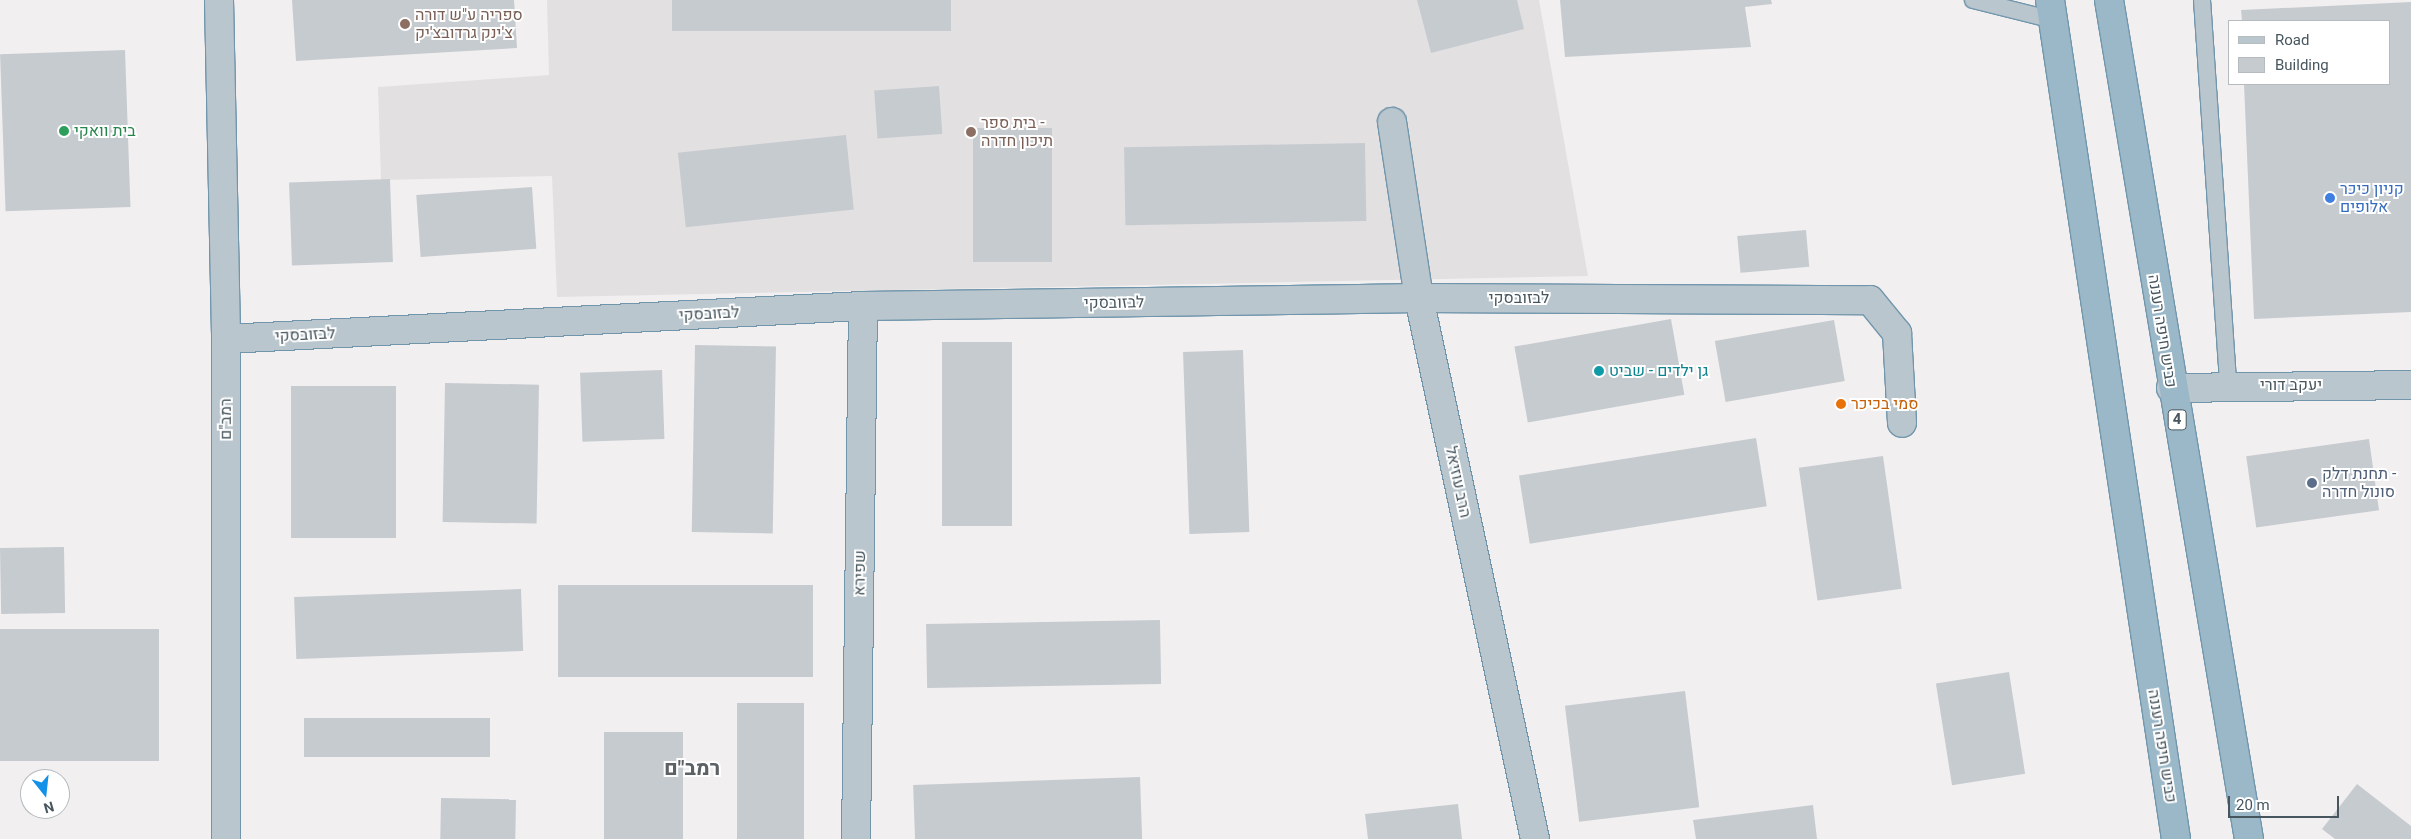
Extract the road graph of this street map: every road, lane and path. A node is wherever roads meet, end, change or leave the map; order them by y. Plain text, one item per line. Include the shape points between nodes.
1 (219, 0) edge
2 (1973, 0) edge
3 (2109, 0) edge
4 (2202, 0) edge
5 (2051, 10) edge
6 (1392, 122) dead end
7 (1419, 298) junction
8 (863, 306) junction
9 (226, 339) junction
10 (2228, 385) junction
11 (2411, 385) edge
12 (2171, 388) junction
13 (1902, 422) dead end
14 (226, 839) edge
15 (856, 839) edge
16 (1535, 839) edge
17 (2176, 839) edge
18 (2249, 839) edge

1 - 9 street, רמב"ם
2 - 5 lane
3 - 12 highway, כביש חיפה רעננה / 4
4 - 10 lane
5 - 17 highway, כביש חיפה רעננה
6 - 7 street, הרב עוזיאל
7 - 8 street, לבזובסקי
7 - 13 street, לבזובסקי via 1870,300 1897,333
7 - 16 street, הרב עוזיאל
8 - 9 street, לבזובסקי
8 - 15 street, שפירא
9 - 14 street, רמב"ם
10 - 11 street, יעקב דורי
10 - 12 street, יעקב דורי
12 - 18 highway, כביש חיפה רעננה / 4

